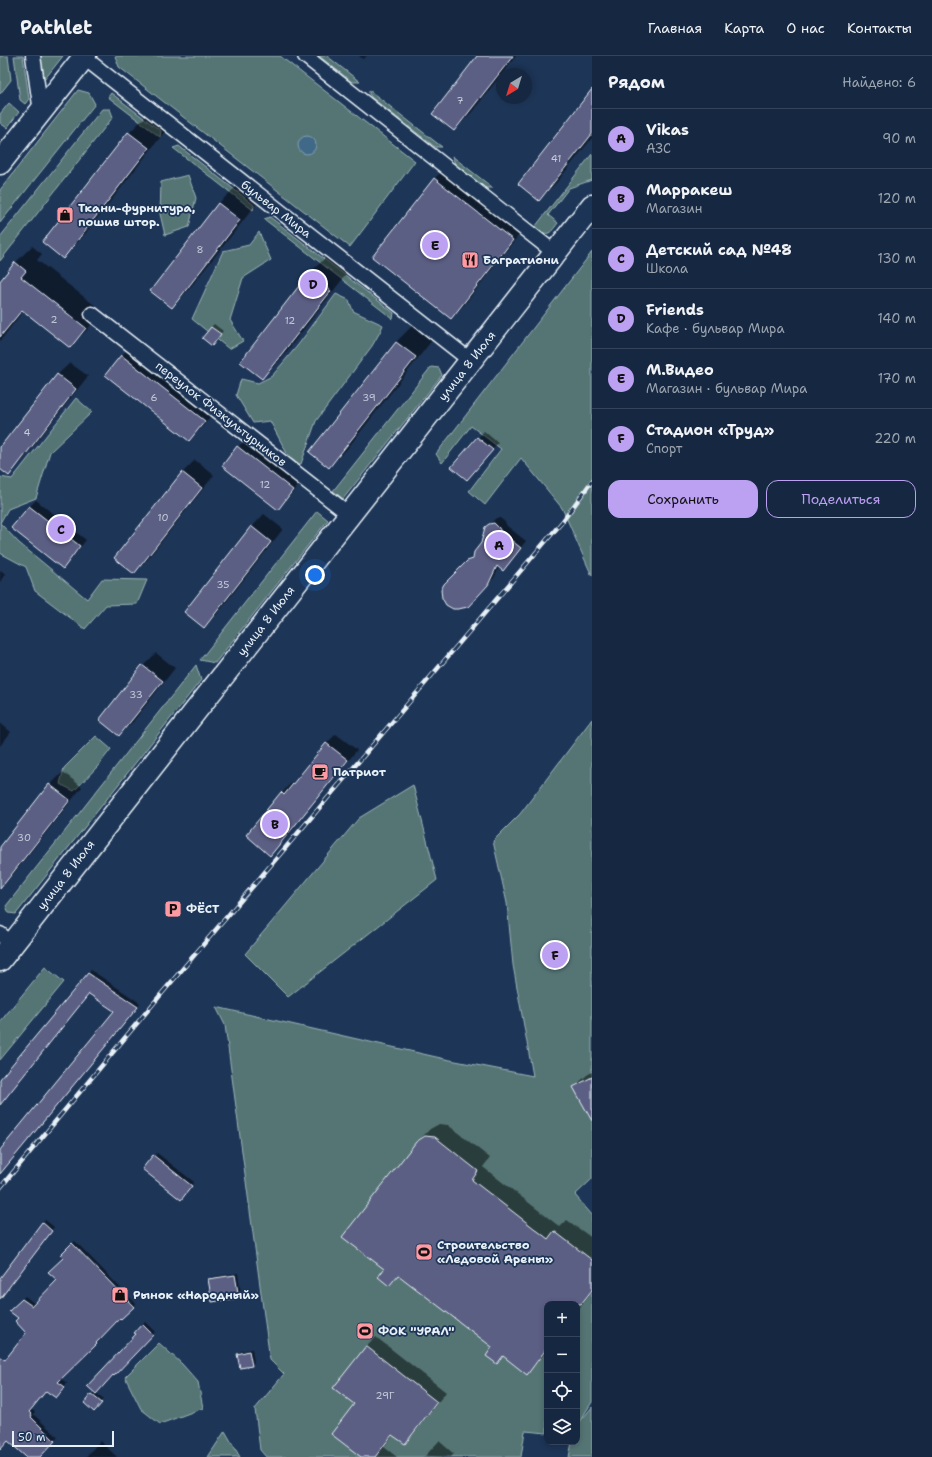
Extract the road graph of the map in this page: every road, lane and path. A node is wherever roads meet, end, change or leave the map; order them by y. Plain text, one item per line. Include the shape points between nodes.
1 (32, 56) edge
2 (305, 56) edge
3 (84, 57) edge
4 (41, 112) junction
5 (0, 163) edge
6 (592, 206) edge
7 (555, 253) junction
8 (92, 314) dead end
9 (471, 361) junction
10 (350, 515) junction
11 (4, 946) edge

1 - 4 street
2 - 7 street
3 - 4 main road
3 - 9 street, бульвар Мира
4 - 5 main road
6 - 7 main road, улица 8 Июля
7 - 9 main road, улица 8 Июля
8 - 10 street, переулок Физкультурников
9 - 10 main road, улица 8 Июля
10 - 11 main road, улица 8 Июля

